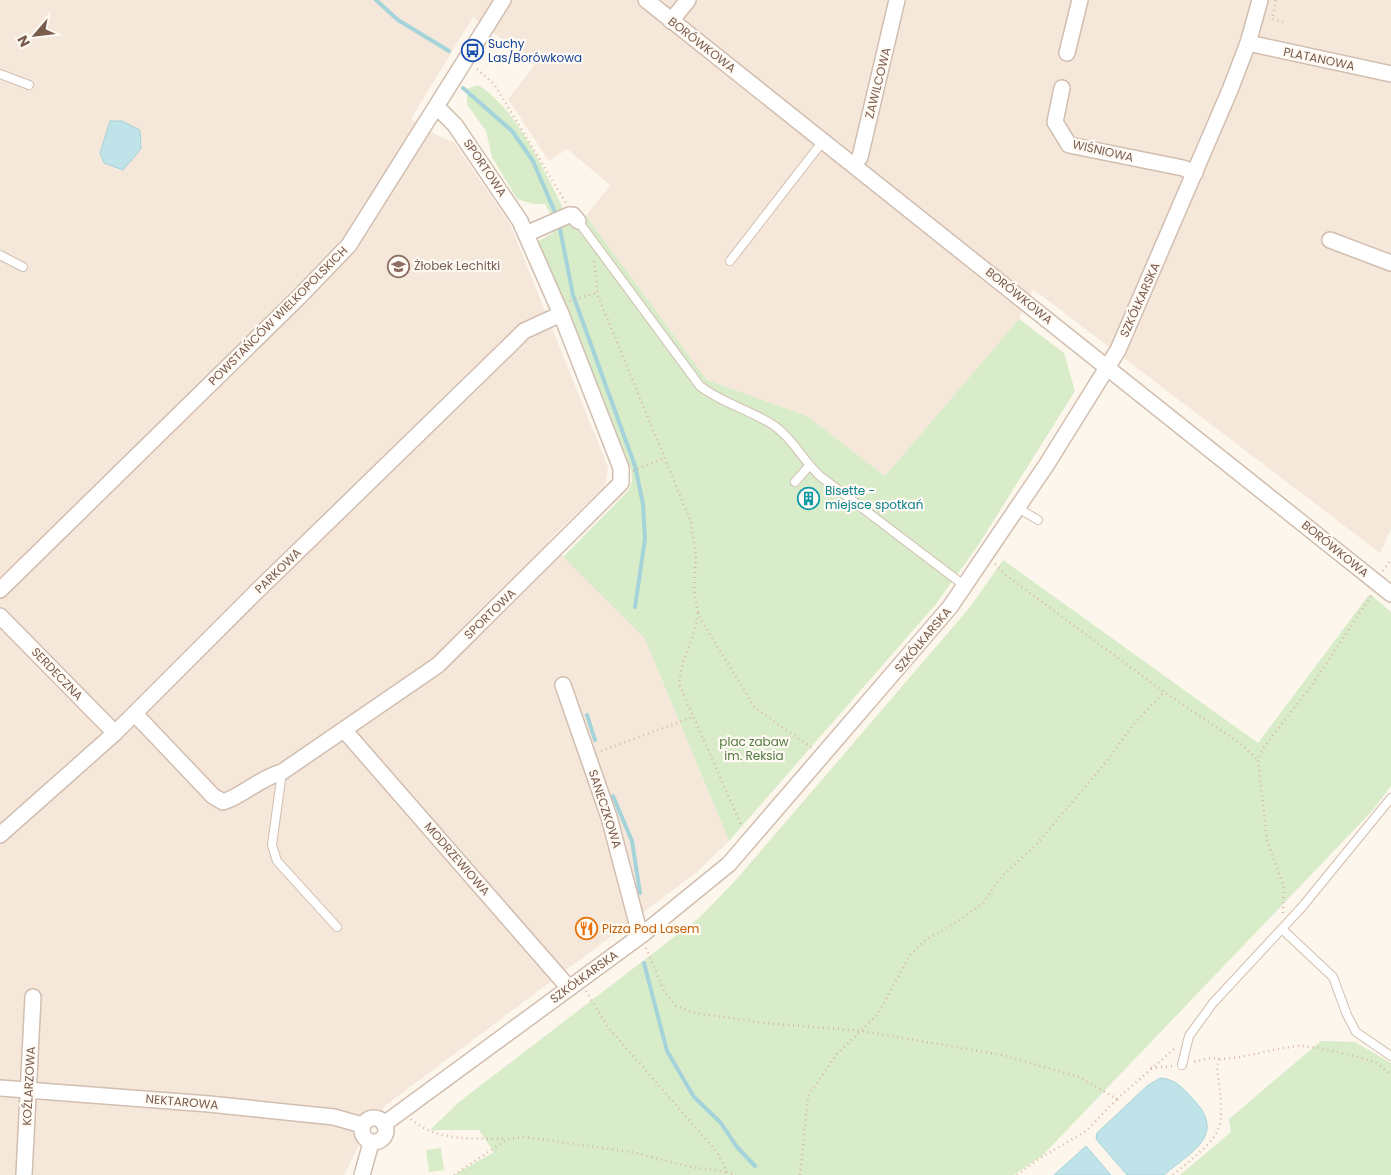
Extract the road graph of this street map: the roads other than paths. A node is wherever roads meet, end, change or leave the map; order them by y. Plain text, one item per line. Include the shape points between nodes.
1 (503, 0) edge
2 (646, 0) edge
3 (688, 0) edge
4 (897, 0) edge
5 (1080, 0) edge
6 (1260, 0) edge
7 (671, 21) junction
8 (1248, 43) junction
9 (1067, 53) dead end
10 (0, 74) edge
11 (1391, 74) edge
12 (29, 85) dead end
13 (1062, 88) dead end
14 (437, 107) junction
15 (824, 141) junction
16 (854, 165) junction
17 (1195, 173) junction
18 (572, 218) joint
19 (526, 234) junction
20 (1330, 240) dead end
21 (0, 255) edge
22 (730, 261) dead end
23 (1391, 263) edge
24 (23, 267) dead end
25 (563, 308) junction
26 (1108, 368) junction
27 (809, 466) junction
28 (795, 482) dead end
29 (1018, 508) junction
30 (1038, 520) dead end
31 (966, 587) junction
32 (0, 590) edge
33 (1391, 594) edge
34 (0, 616) edge
35 (563, 685) dead end
36 (135, 714) junction
37 (344, 730) junction
38 (115, 733) junction
39 (282, 772) junction
40 (1391, 798) edge
41 (0, 835) edge
42 (337, 927) dead end
43 (1282, 928) junction
44 (644, 941) junction
45 (569, 988) junction
46 (33, 998) dead end
47 (1391, 1056) edge
48 (1182, 1065) road end
49 (0, 1088) edge
50 (30, 1090) junction
51 (384, 1124) junction
52 (362, 1125) junction
53 (371, 1143) junction
54 (24, 1175) edge
55 (362, 1175) edge

1 - 14 street, POWSTAŃCÓW WIELKOPOLSKICH
2 - 7 street, BORÓWKOWA
3 - 7 street
4 - 16 street, ZAWILCOWA via 860,157
5 - 9 street
6 - 8 street, SZKÓŁKARSKA
7 - 15 street, BORÓWKOWA
8 - 11 street, PLATANOWA
8 - 17 street, SZKÓŁKARSKA
10 - 12 lane
13 - 17 street, WIŚNIOWA via 1055,122 1069,145
14 - 19 street, SPORTOWA via 455,125 512,207
14 - 32 street, POWSTAŃCÓW WIELKOPOLSKICH via 338,258
15 - 16 street, BORÓWKOWA
15 - 22 lane
16 - 26 street, BORÓWKOWA
17 - 26 street, SZKÓŁKARSKA
18 - 19 street
18 - 27 lane via 589,236 700,386 775,426
19 - 25 street, SPORTOWA
20 - 23 street
21 - 24 lane
25 - 36 street, PARKOWA via 524,331 253,594
25 - 37 street, SPORTOWA via 621,468 621,483 438,665
26 - 29 street, SZKÓŁKARSKA
26 - 33 street, BORÓWKOWA
27 - 28 lane
27 - 31 lane
29 - 30 lane
29 - 31 street, SZKÓŁKARSKA
31 - 44 street, SZKÓŁKARSKA via 729,864
34 - 38 street, SERDECZNA
35 - 44 street, SANECZKOWA via 620,852
36 - 38 street, PARKOWA
36 - 39 street, SPORTOWA via 213,796 223,802
37 - 39 street, SPORTOWA
37 - 45 street, MODRZEWIOWA
38 - 41 street, PARKOWA
39 - 42 lane via 272,845 277,862
40 - 43 lane
43 - 47 lane via 1333,977 1356,1032
43 - 48 lane via 1224,990 1189,1036
44 - 45 street, SZKÓŁKARSKA
45 - 51 street, SZKÓŁKARSKA
46 - 50 street, KOŹLARZOWA
49 - 50 street, NEKTAROWA
50 - 52 street, NEKTAROWA via 334,1117
50 - 54 street, KOŹLARZOWA
51 - 52 street via 372,1118
51 - 53 street via 386,1132 383,1139
52 - 53 street via 363,1136
53 - 55 street

